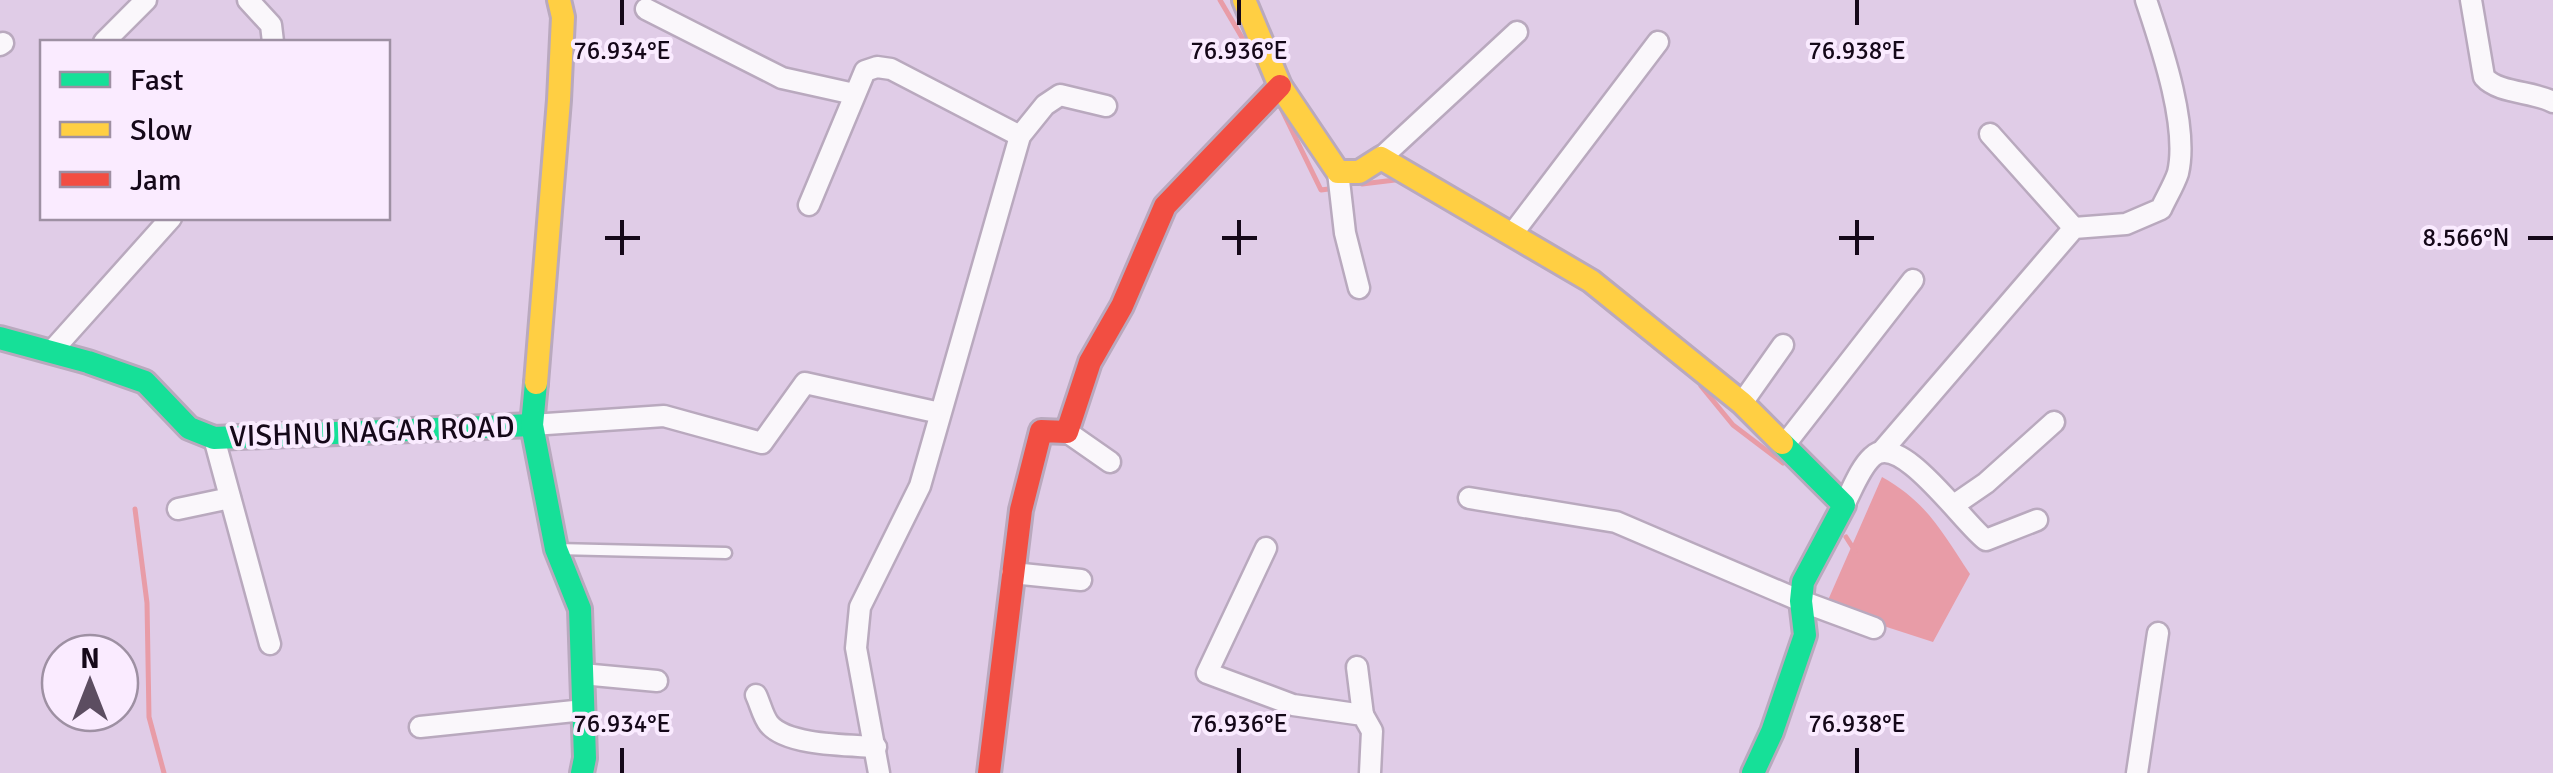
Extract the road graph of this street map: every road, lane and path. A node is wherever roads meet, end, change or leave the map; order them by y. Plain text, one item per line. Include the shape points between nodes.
1 (146, 0) edge
2 (248, 0) edge
3 (559, 0) edge
4 (1244, 0) edge
5 (2146, 0) edge
6 (2472, 0) edge
7 (646, 9) dead end
8 (1518, 32) dead end
9 (106, 40) edge
10 (273, 40) edge
11 (1658, 42) dead end
12 (1280, 86) junction
13 (854, 94) junction
14 (2553, 102) edge
15 (1106, 106) dead end
16 (1990, 134) dead end
17 (1020, 136) junction
18 (1381, 158) junction
19 (1338, 172) junction
20 (809, 205) dead end
21 (168, 220) edge
22 (2074, 228) junction
23 (1513, 233) junction
24 (1913, 280) dead end
25 (1359, 288) dead end
26 (0, 338) edge
27 (1783, 344) dead end
28 (51, 352) junction
29 (1742, 403) junction
30 (940, 413) junction
31 (2054, 422) dead end
32 (532, 425) junction
33 (1067, 432) junction
34 (214, 438) junction
35 (1786, 444) junction
36 (1882, 452) junction
37 (1110, 462) dead end
38 (230, 498) junction
39 (1469, 498) dead end
40 (1844, 505) junction
41 (1954, 505) junction
42 (178, 509) dead end
43 (2037, 520) dead end
44 (1266, 548) dead end
45 (556, 550) junction
46 (726, 553) dead end
47 (1012, 573) junction
48 (1081, 580) dead end
49 (1801, 601) junction
50 (1874, 628) dead end
51 (2158, 632) dead end
52 (270, 644) dead end
53 (1357, 666) dead end
54 (582, 674) junction
55 (658, 681) dead end
56 (756, 695) dead end
57 (584, 710) junction
58 (1363, 715) junction
59 (420, 727) dead end
60 (876, 747) junction
61 (582, 773) edge
62 (879, 773) edge
63 (989, 773) edge
64 (1370, 773) edge
65 (1753, 773) edge
66 (2136, 773) edge

1 - 9 street
2 - 10 street via 270,25
3 - 32 street via 559,100
4 - 12 street
5 - 22 street via 2177,113 2178,171 2161,209 2126,224
6 - 14 street via 2484,77 2491,85
7 - 13 street via 782,78
8 - 18 street
11 - 23 street
12 - 19 street
12 - 33 street via 1165,206 1090,362
13 - 17 street via 865,71 891,69
13 - 20 street
15 - 17 street via 1060,95
16 - 22 street
17 - 30 street
18 - 19 street via 1359,172
18 - 23 street
19 - 25 street
21 - 28 street
22 - 36 street
23 - 29 street via 1591,281
24 - 35 street
26 - 28 street, VISHNU NAGAR ROAD
27 - 29 street
28 - 34 street, VISHNU NAGAR ROAD via 145,382 189,428
29 - 35 street
30 - 32 street via 805,383 762,444 664,416
30 - 60 street via 920,486 860,607 856,648
31 - 41 street
32 - 34 street, VISHNU NAGAR ROAD
32 - 45 street
33 - 37 street
33 - 47 street via 1041,431
34 - 38 street
35 - 40 street
36 - 40 street via 1871,457
36 - 41 street via 1896,452
38 - 42 street
38 - 52 street
39 - 49 street via 1616,522
40 - 49 street via 1803,582
41 - 43 street via 1986,540
44 - 58 street via 1207,673 1293,705
45 - 46 lane
45 - 54 street via 580,609
47 - 48 street
47 - 63 street
49 - 50 street
49 - 65 street via 1805,635
51 - 66 street
53 - 58 street
54 - 55 street
54 - 57 street
56 - 60 street via 768,724 786,735
57 - 59 street
57 - 61 street
58 - 64 street via 1372,731
60 - 62 street

